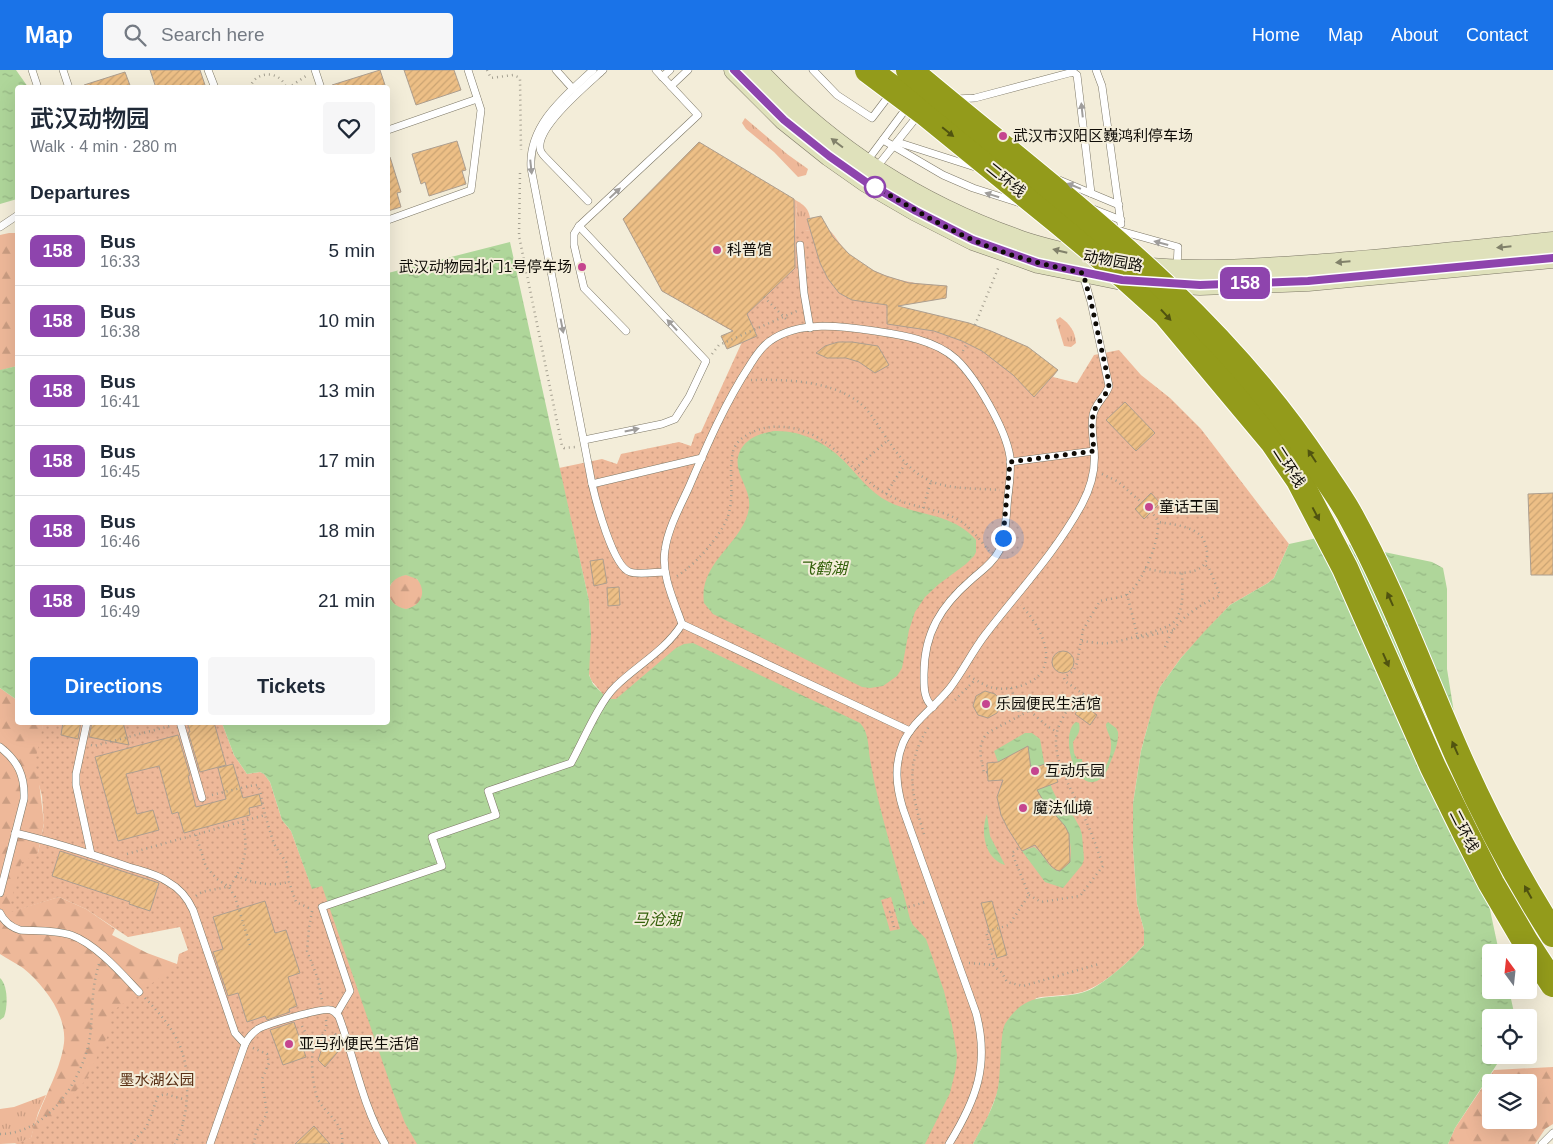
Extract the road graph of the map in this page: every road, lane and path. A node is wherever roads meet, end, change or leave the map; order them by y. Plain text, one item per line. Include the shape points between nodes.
1 (32, 70) edge
2 (63, 70) edge
3 (208, 70) edge
4 (315, 70) edge
5 (468, 70) edge
6 (487, 70) edge
7 (556, 70) edge
8 (593, 70) edge
9 (603, 70) edge
10 (656, 70) edge
11 (670, 70) edge
12 (688, 70) edge
13 (734, 70) edge
14 (757, 70) edge
15 (813, 70) edge
16 (868, 70) edge
17 (1096, 70) edge
18 (269, 71) edge
19 (308, 74) dead end
20 (662, 77) junction
21 (909, 77) edge
22 (37, 85) edge
23 (68, 85) edge
24 (214, 85) edge
25 (251, 85) edge
26 (285, 85) edge
27 (292, 85) edge
28 (320, 85) edge
29 (671, 86) junction
30 (574, 89) junction
31 (915, 96) dead end
32 (975, 98) junction
33 (478, 99) junction
34 (976, 108) dead end
35 (977, 117) dead end
36 (390, 129) edge
37 (979, 135) dead end
38 (534, 139) junction
39 (882, 140) junction
40 (895, 144) junction
41 (980, 145) dead end
42 (520, 152) dead end
43 (542, 153) junction
44 (988, 156) dead end
45 (1004, 160) dead end
46 (870, 167) junction
47 (520, 170) dead end
48 (1024, 183) dead end
49 (1040, 188) dead end
50 (1091, 193) junction
51 (588, 201) dead end
52 (1119, 205) junction
53 (1065, 216) dead end
54 (15, 217) edge
55 (1075, 218) dead end
56 (390, 219) edge
57 (1121, 220) junction
58 (579, 226) junction
59 (0, 227) edge
60 (1123, 232) junction
61 (1553, 242) edge
62 (800, 245) dead end
63 (1006, 253) junction
64 (1553, 258) edge
65 (1177, 269) junction
66 (1083, 273) junction
67 (764, 298) dead end
68 (806, 306) junction
69 (784, 316) junction
70 (974, 325) dead end
71 (810, 328) junction
72 (797, 329) junction
73 (626, 331) dead end
74 (706, 361) junction
75 (740, 380) junction
76 (888, 440) junction
77 (585, 443) junction
78 (1094, 451) junction
79 (702, 458) junction
80 (1010, 462) junction
81 (905, 463) junction
82 (855, 469) junction
83 (1094, 470) junction
84 (931, 481) junction
85 (592, 484) junction
86 (1008, 490) junction
87 (886, 494) junction
88 (1142, 502) dead end
89 (923, 508) junction
90 (1151, 512) dead end
91 (1158, 522) junction
92 (995, 557) junction
93 (1204, 564) junction
94 (1145, 568) junction
95 (665, 572) junction
96 (1182, 572) junction
97 (668, 582) junction
98 (1127, 594) junction
99 (1014, 599) junction
100 (682, 624) junction
101 (1174, 630) junction
102 (1137, 636) junction
103 (1082, 642) junction
104 (1165, 647) dead end
105 (961, 672) junction
106 (975, 680) junction
107 (1011, 688) junction
108 (1015, 699) dead end
109 (953, 702) dead end
110 (1070, 705) junction
111 (1017, 706) dead end
112 (933, 707) junction
113 (1078, 709) dead end
114 (1030, 710) junction
115 (1092, 711) dead end
116 (1020, 716) junction
117 (933, 721) dead end
118 (86, 725) edge
119 (173, 725) edge
120 (181, 725) edge
121 (910, 731) junction
122 (1057, 732) junction
123 (82, 743) junction
124 (0, 747) edge
125 (987, 772) dead end
126 (202, 798) joint
127 (265, 816) junction
128 (243, 822) junction
129 (15, 833) junction
130 (196, 835) junction
131 (925, 837) dead end
132 (1020, 847) dead end
133 (91, 854) junction
134 (108, 860) junction
135 (236, 876) junction
136 (289, 882) junction
137 (229, 887) junction
138 (0, 893) edge
139 (1029, 895) junction
140 (935, 900) junction
141 (189, 902) junction
142 (0, 913) edge
143 (894, 927) dead end
144 (1553, 934) edge
145 (251, 948) dead end
146 (102, 956) junction
147 (1099, 964) dead end
148 (993, 965) junction
149 (959, 966) junction
150 (1553, 984) edge
151 (140, 992) joint
152 (324, 1009) junction
153 (337, 1013) junction
154 (298, 1017) junction
155 (245, 1044) junction
156 (314, 1049) junction
157 (187, 1101) junction
158 (1553, 1133) edge
159 (0, 1134) edge
160 (132, 1144) edge
161 (175, 1144) edge
162 (210, 1144) edge
163 (254, 1144) edge
164 (342, 1144) edge
165 (385, 1144) edge
166 (949, 1144) edge
167 (1542, 1144) edge

1 - 22 lane
2 - 23 lane
3 - 24 lane
4 - 28 lane
5 - 33 lane
6 - 42 path via 491,78 513,75 520,79
7 - 30 lane
8 - 30 lane
9 - 43 lane via 559,112 542,138
10 - 20 lane
11 - 20 lane
12 - 29 lane
13 - 63 main road, 动物园路 via 784,120 854,174 916,211
46 -> 14 main road, 动物园路 via 796,110
15 - 21 lane via 838,94 872,118
16 -> 150 highway, 二环线, bridge via 924,112 1165,313 1273,442 1299,480 1345,568 1465,832 1510,916
17 - 52 lane via 1102,86
18 - 25 path via 257,75
18 - 26 path via 281,77
19 - 27 path
20 - 29 lane
144 -> 21 highway, 二环线, bridge via 1492,825 1457,754 1373,561 1348,512 1274,403 1156,276 994,141
58 -> 29 lane via 698,115
30 - 38 lane via 542,124
31 - 39 lane
32 - 34 lane
32 - 40 lane via 931,101
50 -> 32 lane via 1077,75 1073,72
33 - 36 lane
33 - 56 lane via 480,110 471,190
35 - 37 lane
38 - 43 lane
38 -> 77 lane via 531,168
39 - 40 lane
39 - 46 lane
40 - 46 lane
40 - 48 lane
53 -> 40 lane via 944,176
41 - 44 lane via 981,154
43 - 51 lane
50 -> 45 lane
65 -> 46 main road, 动物园路 via 1116,264 1018,240 918,196
47 - 77 path via 519,236 562,446
49 - 57 lane
50 - 52 lane
52 - 57 lane
54 - 59 lane
55 - 60 lane
57 - 60 lane
58 - 73 lane via 574,234 574,245 584,288
74 -> 58 lane
65 -> 60 lane via 1178,247
61 -> 65 main road, 动物园路 via 1315,264
62 - 68 lane
63 - 66 main road, 动物园路
63 - 70 path
64 - 66 main road, 动物园路 via 1267,283 1174,284
66 - 78 lane via 1109,383 1108,391 1093,414
67 - 69 path
68 - 69 path
68 - 71 lane
69 - 72 path
69 - 74 path via 719,345
71 - 72 lane
71 - 80 lane via 838,326 891,333 924,341 953,357 992,412 1007,443
72 - 75 lane via 769,342
77 -> 74 lane via 675,419
75 - 76 path via 771,380 837,390 861,404
75 - 79 lane
76 - 81 path
76 - 82 path
77 - 85 lane
78 - 80 lane
78 - 83 lane
79 - 85 lane
79 - 95 lane via 670,531 665,550
80 - 86 lane
81 - 84 path
81 - 87 path
82 - 87 path
82 - 97 path via 840,453 808,433 774,426 750,433 735,447 731,504 725,524 694,562
83 - 88 path via 1117,481
83 - 99 lane via 1081,507
84 - 86 path
84 - 89 path
85 - 95 lane via 602,525 624,568 630,572
86 - 92 lane via 1003,538
87 - 89 path
89 - 92 path via 957,519 974,531
90 - 91 path
91 - 93 path via 1201,535 1207,550
91 - 94 path via 1152,554
92 - 112 lane via 950,599 934,624 924,666 926,698
93 - 96 path via 1196,570
93 - 101 path via 1209,568 1220,595 1189,614
94 - 96 path via 1158,572
94 - 98 path
95 - 97 lane
96 - 102 path via 1182,601 1174,622 1161,630
97 - 100 lane
98 - 102 path
98 - 103 path via 1100,601 1083,630
99 - 105 lane via 977,645
99 - 107 path via 1039,630 1046,658 1043,670 1037,676
100 - 121 lane
100 - 153 lane via 668,644 606,697 571,763 488,791 496,815 432,837 442,866 322,907 350,990
101 - 102 path via 1141,638
101 - 104 path
102 - 103 path via 1107,643
103 - 115 path via 1074,670 1064,678 1097,704
105 - 106 path
105 - 112 lane
106 - 107 path via 990,687
106 - 109 path
107 - 108 path
110 - 113 path
110 - 114 path via 1062,700 1051,701
110 - 122 path
111 - 116 path
112 - 121 lane
114 - 116 path
114 - 122 path
116 - 125 path via 988,732 982,740 980,753 984,773
117 - 131 path via 919,743 912,770 913,796
118 - 123 lane
119 - 123 path via 94,746
120 - 126 lane
121 - 140 lane via 898,759 897,786
122 - 139 path via 1058,759 1103,866 1080,896 1042,902
123 - 133 lane via 76,785
124 - 129 lane via 11,756 24,781 24,799
126 - 127 path via 255,784 260,790
127 - 128 path
127 - 136 path via 274,844 286,862
128 - 130 path
128 - 135 path via 246,847
129 - 133 lane
129 - 138 lane
130 - 134 path
130 - 137 path via 206,867
132 - 139 path via 1012,853
133 - 134 lane
134 - 141 lane via 162,878
135 - 136 path via 252,882
135 - 137 path
136 - 152 path via 296,902 312,910 307,951 318,979
137 - 141 path via 203,891
137 - 145 path via 239,907
139 - 148 path via 1009,925 986,932
140 - 143 path via 890,912
140 - 149 lane
141 - 155 lane via 235,1033
142 - 146 lane via 2,919 14,928 71,935
146 - 151 lane
146 - 159 path via 93,992 90,1037 78,1073 46,1116 21,1131
147 - 148 path via 1023,986 1007,982
148 - 149 path via 972,962
149 - 166 lane via 978,1018 983,1057 974,1097
151 - 157 path via 165,1018 177,1039 186,1061
152 - 153 lane
152 - 154 lane
152 - 156 path via 326,1029
153 - 165 lane via 366,1105
154 - 155 lane via 258,1029
154 - 156 path
155 - 162 lane
155 - 163 path via 267,1054 270,1063 262,1079 266,1114 256,1132
156 - 164 path via 312,1063 316,1097 339,1126
157 - 160 path via 166,1094 158,1096 146,1126
157 - 161 path via 182,1129
158 - 167 lane

